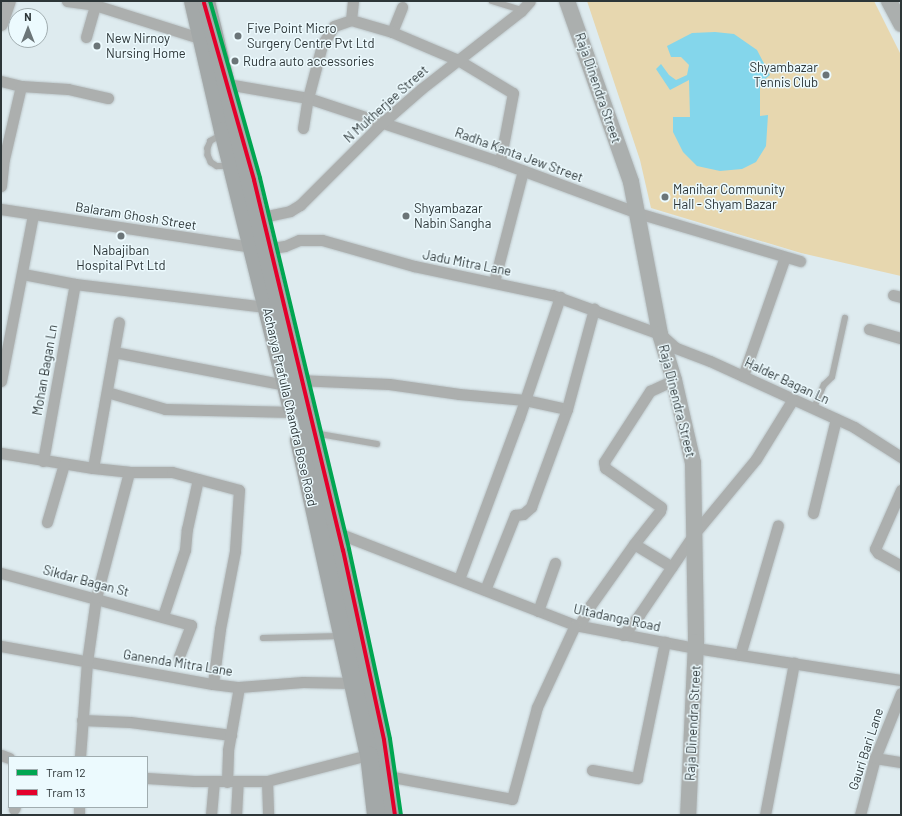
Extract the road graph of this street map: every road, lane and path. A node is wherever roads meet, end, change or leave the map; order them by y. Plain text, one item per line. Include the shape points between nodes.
1 (9, 1) edge
2 (67, 1) edge
3 (193, 1) edge
4 (206, 1) edge
5 (353, 1) edge
6 (492, 1) edge
7 (530, 1) edge
8 (567, 1) edge
9 (889, 1) edge
10 (95, 4) junction
11 (402, 7) dead end
12 (521, 10) junction
13 (351, 20) junction
14 (1, 24) edge
15 (901, 24) edge
16 (392, 32) junction
17 (86, 37) dead end
18 (208, 37) junction
19 (458, 60) junction
20 (1, 81) edge
21 (227, 84) junction
22 (21, 86) junction
23 (108, 98) dead end
24 (308, 98) junction
25 (382, 123) junction
26 (303, 128) dead end
27 (500, 162) junction
28 (523, 171) junction
29 (1, 186) edge
30 (1, 209) edge
31 (638, 213) junction
32 (33, 214) junction
33 (252, 219) junction
34 (260, 248) junction
35 (785, 257) junction
36 (800, 261) dead end
37 (23, 274) junction
38 (494, 282) junction
39 (75, 284) junction
40 (560, 297) junction
41 (266, 307) junction
42 (594, 309) junction
43 (845, 318) dead end
44 (119, 322) dead end
45 (869, 329) dead end
46 (660, 334) junction
47 (901, 338) edge
48 (114, 352) junction
49 (743, 376) junction
50 (674, 380) junction
51 (1, 381) edge
52 (291, 382) junction
53 (107, 392) junction
54 (793, 399) junction
55 (525, 400) junction
56 (814, 408) junction
57 (567, 410) junction
58 (293, 412) junction
59 (836, 419) junction
60 (309, 433) junction
61 (377, 444) dead end
62 (1, 453) edge
63 (901, 457) edge
64 (43, 461) junction
65 (64, 464) junction
66 (93, 468) junction
67 (129, 472) junction
68 (198, 479) junction
69 (901, 490) edge
70 (813, 513) dead end
71 (47, 522) dead end
72 (778, 525) dead end
73 (326, 529) junction
74 (694, 534) junction
75 (634, 544) junction
76 (555, 563) dead end
77 (901, 566) edge
78 (672, 567) junction
79 (1, 573) edge
80 (459, 579) junction
81 (485, 590) junction
82 (96, 598) junction
83 (538, 611) junction
84 (163, 616) junction
85 (577, 626) junction
86 (623, 635) junction
87 (342, 636) junction
88 (263, 638) dead end
89 (665, 642) junction
90 (1, 646) edge
91 (696, 648) junction
92 (740, 655) junction
93 (179, 656) dead end
94 (87, 662) junction
95 (794, 663) junction
96 (901, 680) edge
97 (352, 683) junction
98 (213, 684) junction
99 (239, 687) junction
100 (901, 693) edge
101 (82, 720) junction
102 (231, 735) junction
103 (376, 753) junction
104 (80, 756) edge
105 (875, 758) junction
106 (901, 762) edge
107 (592, 770) dead end
108 (387, 776) junction
109 (148, 778) edge
110 (267, 781) junction
111 (214, 782) junction
112 (227, 782) junction
113 (238, 782) junction
114 (212, 815) edge
115 (236, 815) edge
116 (268, 815) edge
117 (376, 815) edge
118 (390, 815) edge
119 (688, 815) edge
120 (765, 815) edge
121 (860, 815) edge

1 - 14 street
2 - 10 street
3 - 18 main road
4 - 18 main road
5 - 13 street
6 - 12 lane
7 - 12 street, N Mukherjee Street
8 - 31 main road, Raja Dinendra Street via 631,182
9 - 15 main road
10 - 17 street
10 - 18 street
11 - 16 street
12 - 19 street, N Mukherjee Street
13 - 16 street
13 - 24 street via 334,26 322,46
16 - 19 street
18 - 21 main road
18 - 33 main road via 224,134 232,166
19 - 25 street, N Mukherjee Street
19 - 27 street via 513,93
20 - 22 street
21 - 24 street, Radha Kanta Jew Street
21 - 33 main road
22 - 23 street via 68,89
22 - 29 street via 4,159
24 - 25 street, Radha Kanta Jew Street
24 - 26 street
25 - 27 street, Radha Kanta Jew Street
25 - 33 street, N Mukherjee Street via 300,205 290,211
27 - 28 street, Radha Kanta Jew Street
28 - 31 street, Radha Kanta Jew Street
28 - 38 street
30 - 32 street, Balaram Ghosh Street
31 - 35 street, Radha Kanta Jew Street
31 - 46 main road, Raja Dinendra Street
32 - 34 street, Balaram Ghosh Street
32 - 37 street
33 - 34 main road
34 - 38 street, Jadu Mitra Lane via 285,246 299,240 322,240 414,266
34 - 41 main road, Acharya Prafulla Chandra Bose Road
34 - 52 main road
35 - 36 street, Radha Kanta Jew Street
35 - 49 street
37 - 39 street
37 - 51 street
38 - 40 street, Jadu Mitra Lane
39 - 41 street
39 - 64 street, Mohan Bagan Ln
40 - 42 street, Jadu Mitra Lane
40 - 55 street
41 - 52 main road, Acharya Prafulla Chandra Bose Road
42 - 46 street, Jadu Mitra Lane
42 - 57 street
43 - 56 lane via 832,377 824,385
44 - 48 street
45 - 47 street
46 - 49 street, Halder Bagan Ln via 676,348
46 - 50 main road, Raja Dinendra Street
48 - 52 street
48 - 53 street
49 - 54 street, Halder Bagan Ln
50 - 74 main road, Raja Dinendra Street via 693,463
50 - 75 street via 650,391 604,462 605,468 661,507
52 - 55 street via 388,384
52 - 58 main road, Acharya Prafulla Chandra Bose Road
52 - 60 main road
53 - 58 street via 165,409
53 - 66 street
54 - 56 street, Halder Bagan Ln
54 - 74 street via 756,459
55 - 57 street
55 - 80 street
56 - 59 street, Halder Bagan Ln
57 - 81 street via 531,507 523,514 515,515
58 - 73 main road, Acharya Prafulla Chandra Bose Road
59 - 63 street, Halder Bagan Ln via 854,427
59 - 70 street
60 - 61 lane
60 - 73 main road
62 - 64 street
64 - 65 street
65 - 66 street
65 - 71 street
66 - 67 street
67 - 68 street via 172,472
67 - 82 street
68 - 84 street via 187,529 186,550
68 - 98 street via 239,490 235,551 220,629
69 - 77 street via 875,549
72 - 92 street
73 - 80 street, Ultadanga Road
73 - 87 main road, Acharya Prafulla Chandra Bose Road
73 - 103 main road
74 - 78 street
74 - 91 main road, Raja Dinendra Street
75 - 78 street
75 - 85 street
76 - 83 street
78 - 86 street
79 - 82 street, Sikdar Bagan St
80 - 81 street, Ultadanga Road
81 - 83 street, Ultadanga Road
82 - 84 street, Sikdar Bagan St
82 - 94 street
83 - 85 street, Ultadanga Road
84 - 93 street, Sikdar Bagan St via 191,625
85 - 86 street, Ultadanga Road
85 - 108 street via 537,708 512,799
86 - 89 street, Ultadanga Road
87 - 88 lane
87 - 97 main road, Acharya Prafulla Chandra Bose Road
89 - 91 street, Ultadanga Road
89 - 107 street via 637,778
90 - 94 street, Ganenda Mitra Lane
91 - 92 street, Ultadanga Road
91 - 119 main road, Raja Dinendra Street
92 - 95 street, Ultadanga Road
94 - 98 street, Ganenda Mitra Lane
94 - 101 street
95 - 96 street, Ultadanga Road
95 - 120 street
97 - 99 street, Ganenda Mitra Lane via 303,682
97 - 103 main road, Acharya Prafulla Chandra Bose Road
98 - 99 street, Ganenda Mitra Lane
99 - 102 street
100 - 105 street, Gauri Bari Lane
101 - 102 street via 130,722
101 - 104 street
102 - 112 street
103 - 108 main road
103 - 110 street
103 - 117 main road, Acharya Prafulla Chandra Bose Road
105 - 106 street
105 - 121 street, Gauri Bari Lane
108 - 118 main road
109 - 111 street
110 - 113 street
110 - 116 street
111 - 112 street
111 - 114 street
112 - 113 street
113 - 115 street

